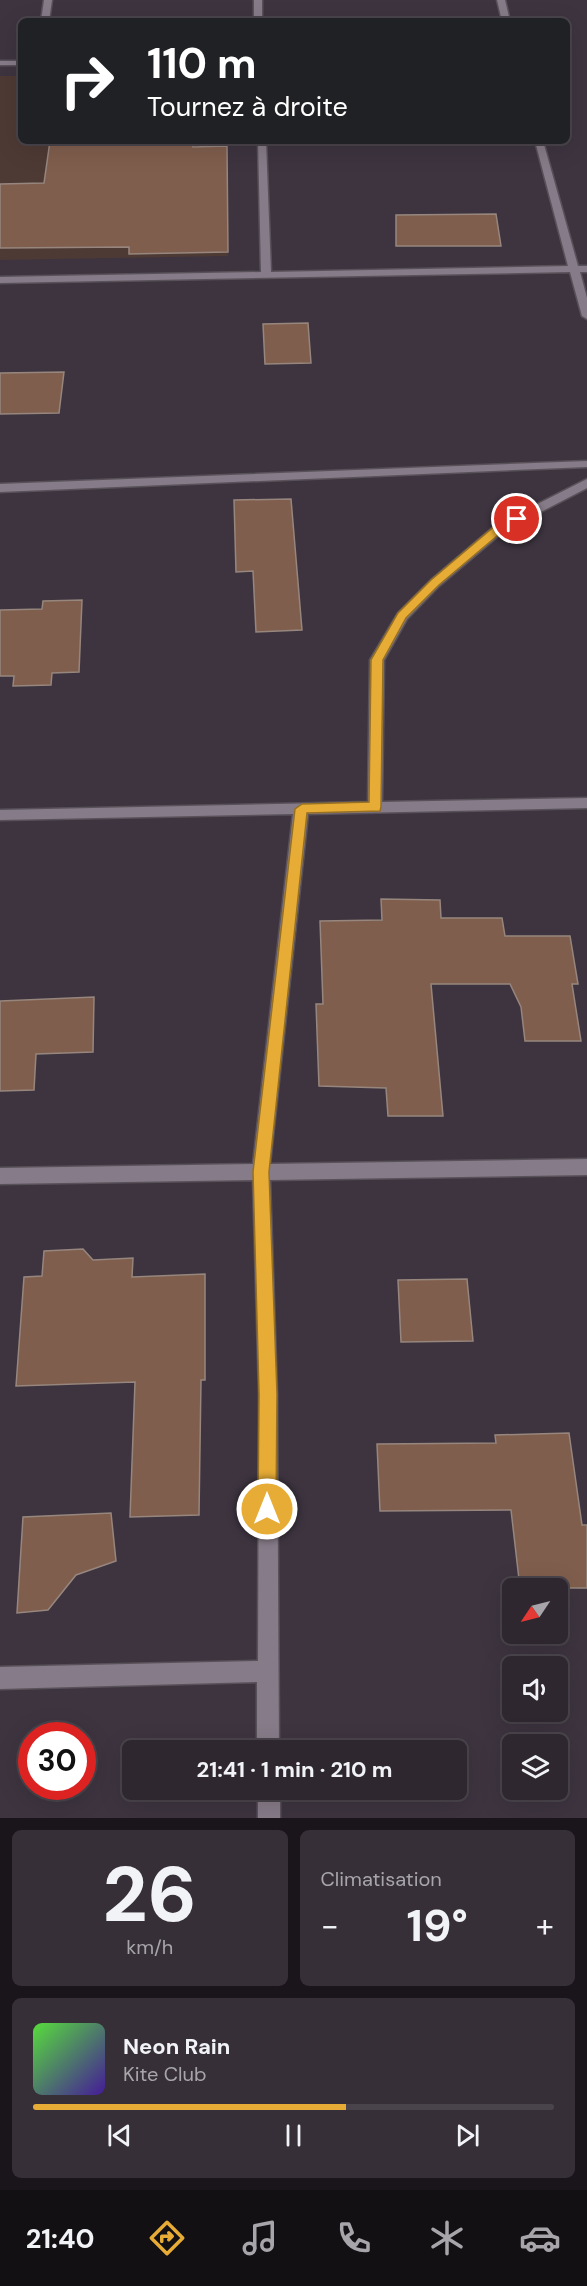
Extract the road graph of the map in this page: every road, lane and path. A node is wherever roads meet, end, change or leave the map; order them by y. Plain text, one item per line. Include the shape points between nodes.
1 (48, 0) edge
2 (258, 0) edge
3 (501, 0) edge
4 (45, 18) edge
5 (258, 18) edge
6 (505, 18) edge
7 (0, 63) edge
8 (18, 63) edge
9 (262, 144) edge
10 (540, 144) edge
11 (574, 269) junction
12 (587, 269) edge
13 (266, 275) junction
14 (0, 280) edge
15 (587, 316) edge
16 (587, 464) edge
17 (587, 483) edge
18 (0, 488) edge
19 (587, 802) edge
20 (375, 807) junction
21 (302, 809) junction
22 (0, 815) edge
23 (587, 1167) edge
24 (261, 1172) junction
25 (0, 1176) edge
26 (266, 1671) junction
27 (0, 1678) edge
28 (268, 1740) edge
29 (269, 1800) edge
30 (269, 1818) edge

1 - 4 street
2 - 5 street
3 - 6 street
7 - 8 street
9 - 13 street
10 - 11 street
11 - 12 street
11 - 13 street
11 - 15 street
13 - 14 street
16 - 18 street
17 - 20 street via 500,528 402,616 377,660
19 - 20 street
20 - 21 street
21 - 22 street
21 - 24 street
23 - 24 street
24 - 25 street
24 - 26 street via 268,1394
26 - 27 street
26 - 28 street
29 - 30 street

